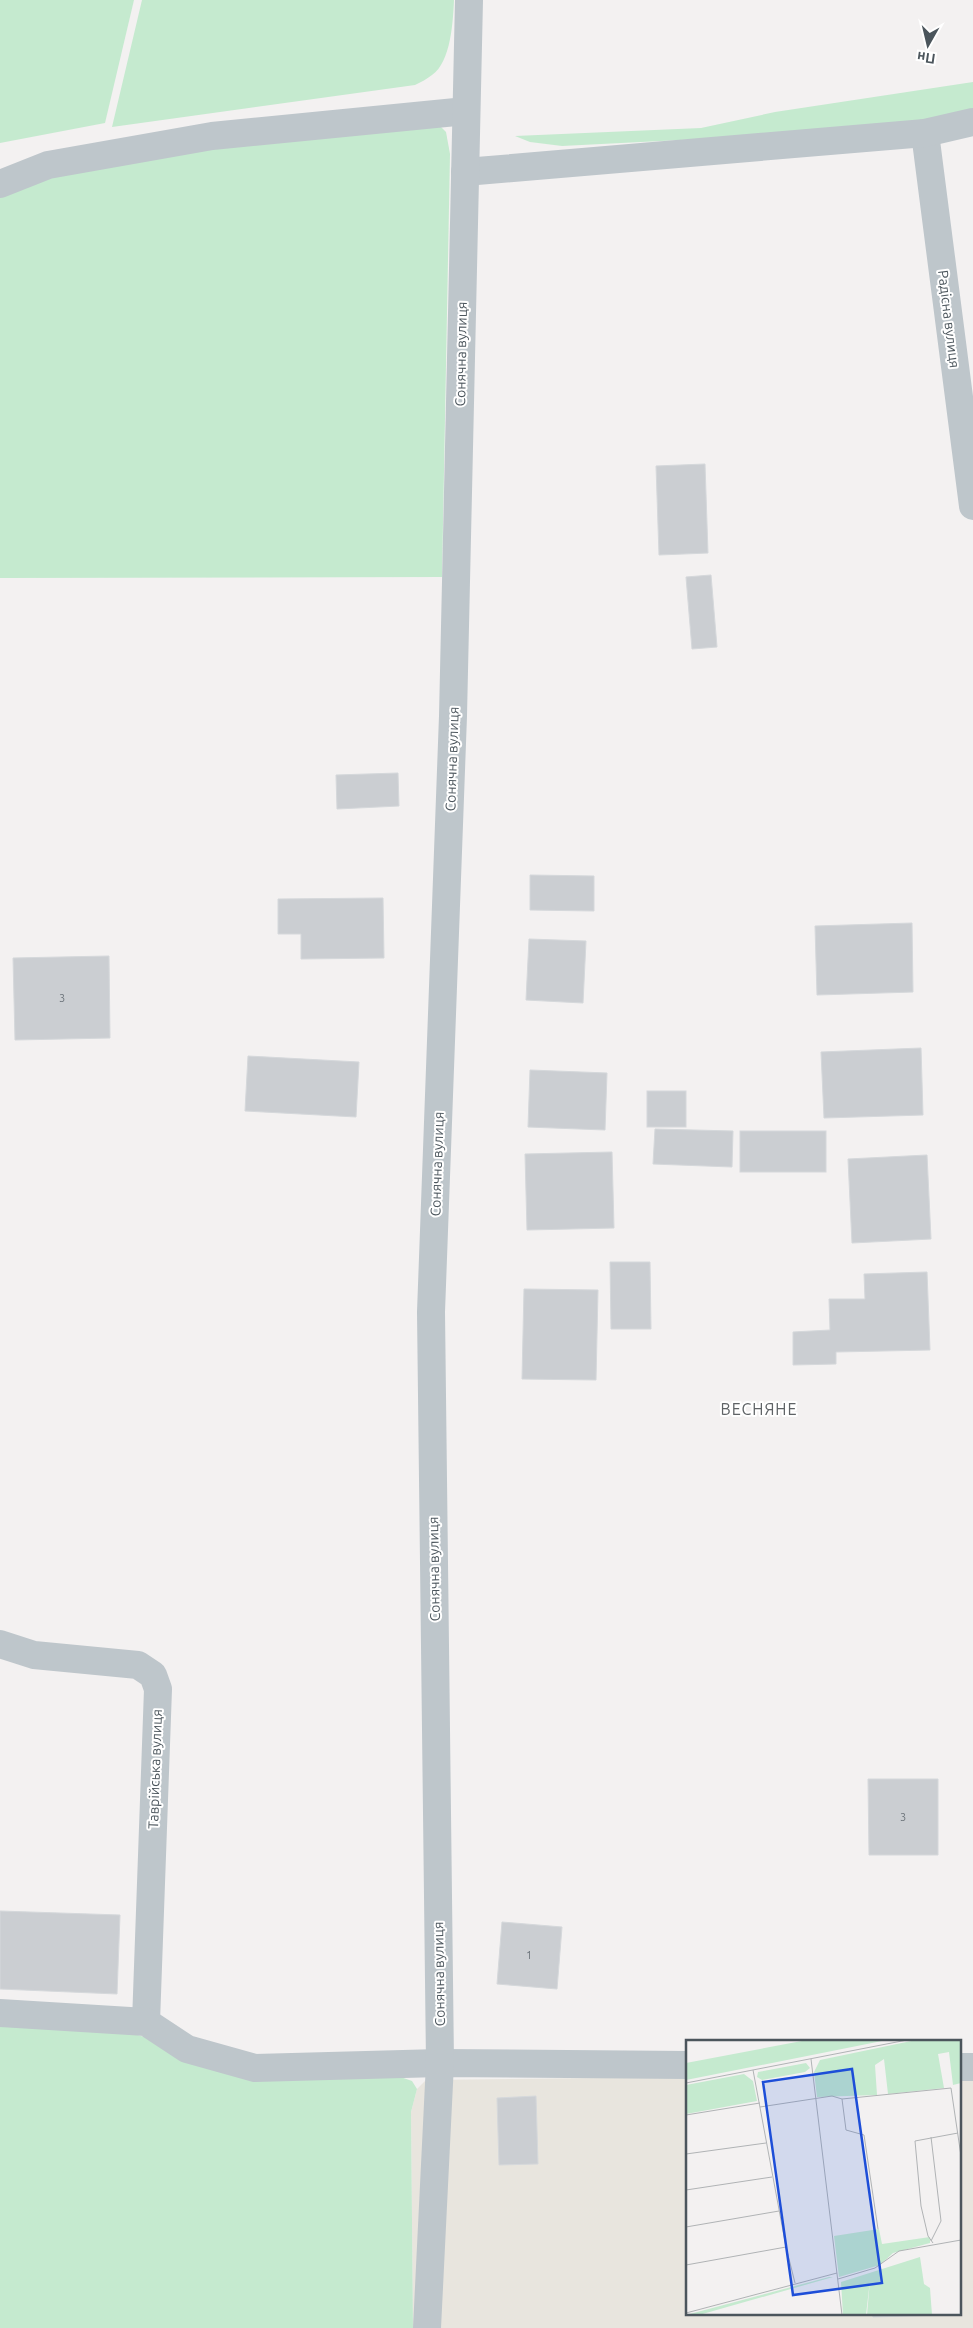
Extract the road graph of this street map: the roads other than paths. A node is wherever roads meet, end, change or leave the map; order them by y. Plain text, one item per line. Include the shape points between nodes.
1 (469, 0) edge
2 (466, 111) junction
3 (973, 122) edge
4 (925, 132) junction
5 (465, 172) junction
6 (0, 184) edge
7 (973, 506) edge
8 (0, 1644) edge
9 (0, 2013) edge
10 (146, 2022) junction
11 (440, 2063) junction
12 (686, 2065) edge
13 (960, 2067) edge
14 (973, 2067) edge
15 (426, 2328) edge

1 - 2 street, Сонячна вулиця
2 - 5 street, Сонячна вулиця
2 - 6 street via 212,136 48,165
3 - 4 street
4 - 5 street
4 - 7 street, Радісна вулиця
5 - 11 street, Сонячна вулиця via 453,716 431,1312
8 - 10 street, Таврійська вулиця via 34,1655 138,1665 152,1675 158,1689
9 - 10 street
10 - 11 street via 187,2049 255,2068
11 - 12 street
11 - 15 street, Сонячна вулиця
13 - 14 street

